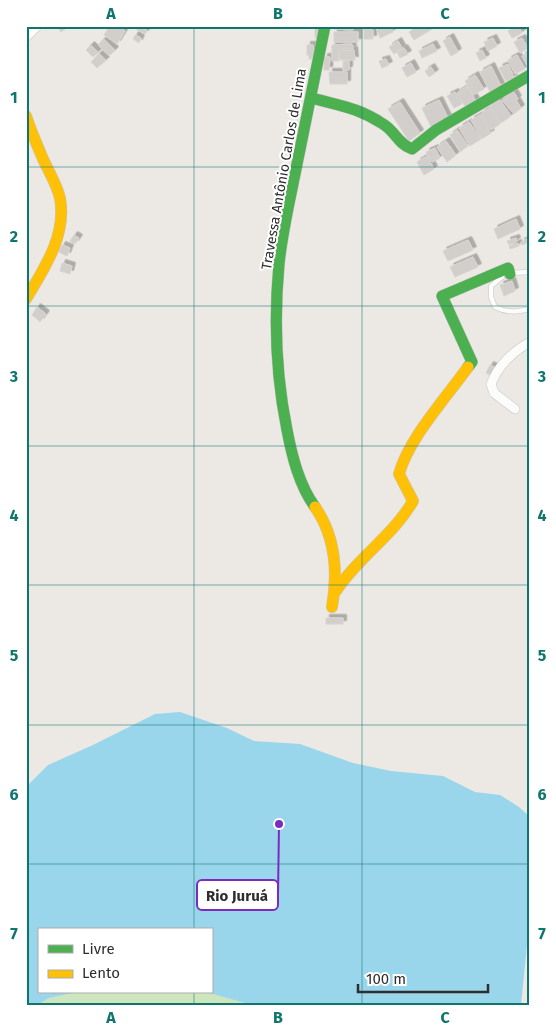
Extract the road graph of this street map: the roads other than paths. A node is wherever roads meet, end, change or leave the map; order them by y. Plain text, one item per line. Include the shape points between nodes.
1 (37, 26) edge
2 (325, 26) edge
3 (26, 37) edge
4 (530, 75) edge
5 (312, 98) junction
6 (26, 116) edge
7 (530, 272) edge
8 (510, 274) junction
9 (26, 299) edge
10 (530, 309) edge
11 (530, 342) edge
12 (516, 409) dead end
13 (336, 591) junction
14 (332, 607) dead end

1 - 3 street
2 - 5 street, Travessa Antônio Carlos de Lima
4 - 5 street via 436,130 412,149 397,141 390,128 362,112
5 - 13 street, Travessa Antônio Carlos de Lima via 279,263 278,363 288,442 298,475 329,532
6 - 9 street via 57,189 61,210 57,236 46,266
7 - 8 lane
8 - 10 lane via 490,286 495,307 512,312
8 - 13 street via 508,268 442,296 472,362 416,438 402,463 399,474 413,501 406,514 389,535 353,568
11 - 12 street via 501,366 491,384 494,393
13 - 14 street, Travessa Antônio Carlos de Lima

